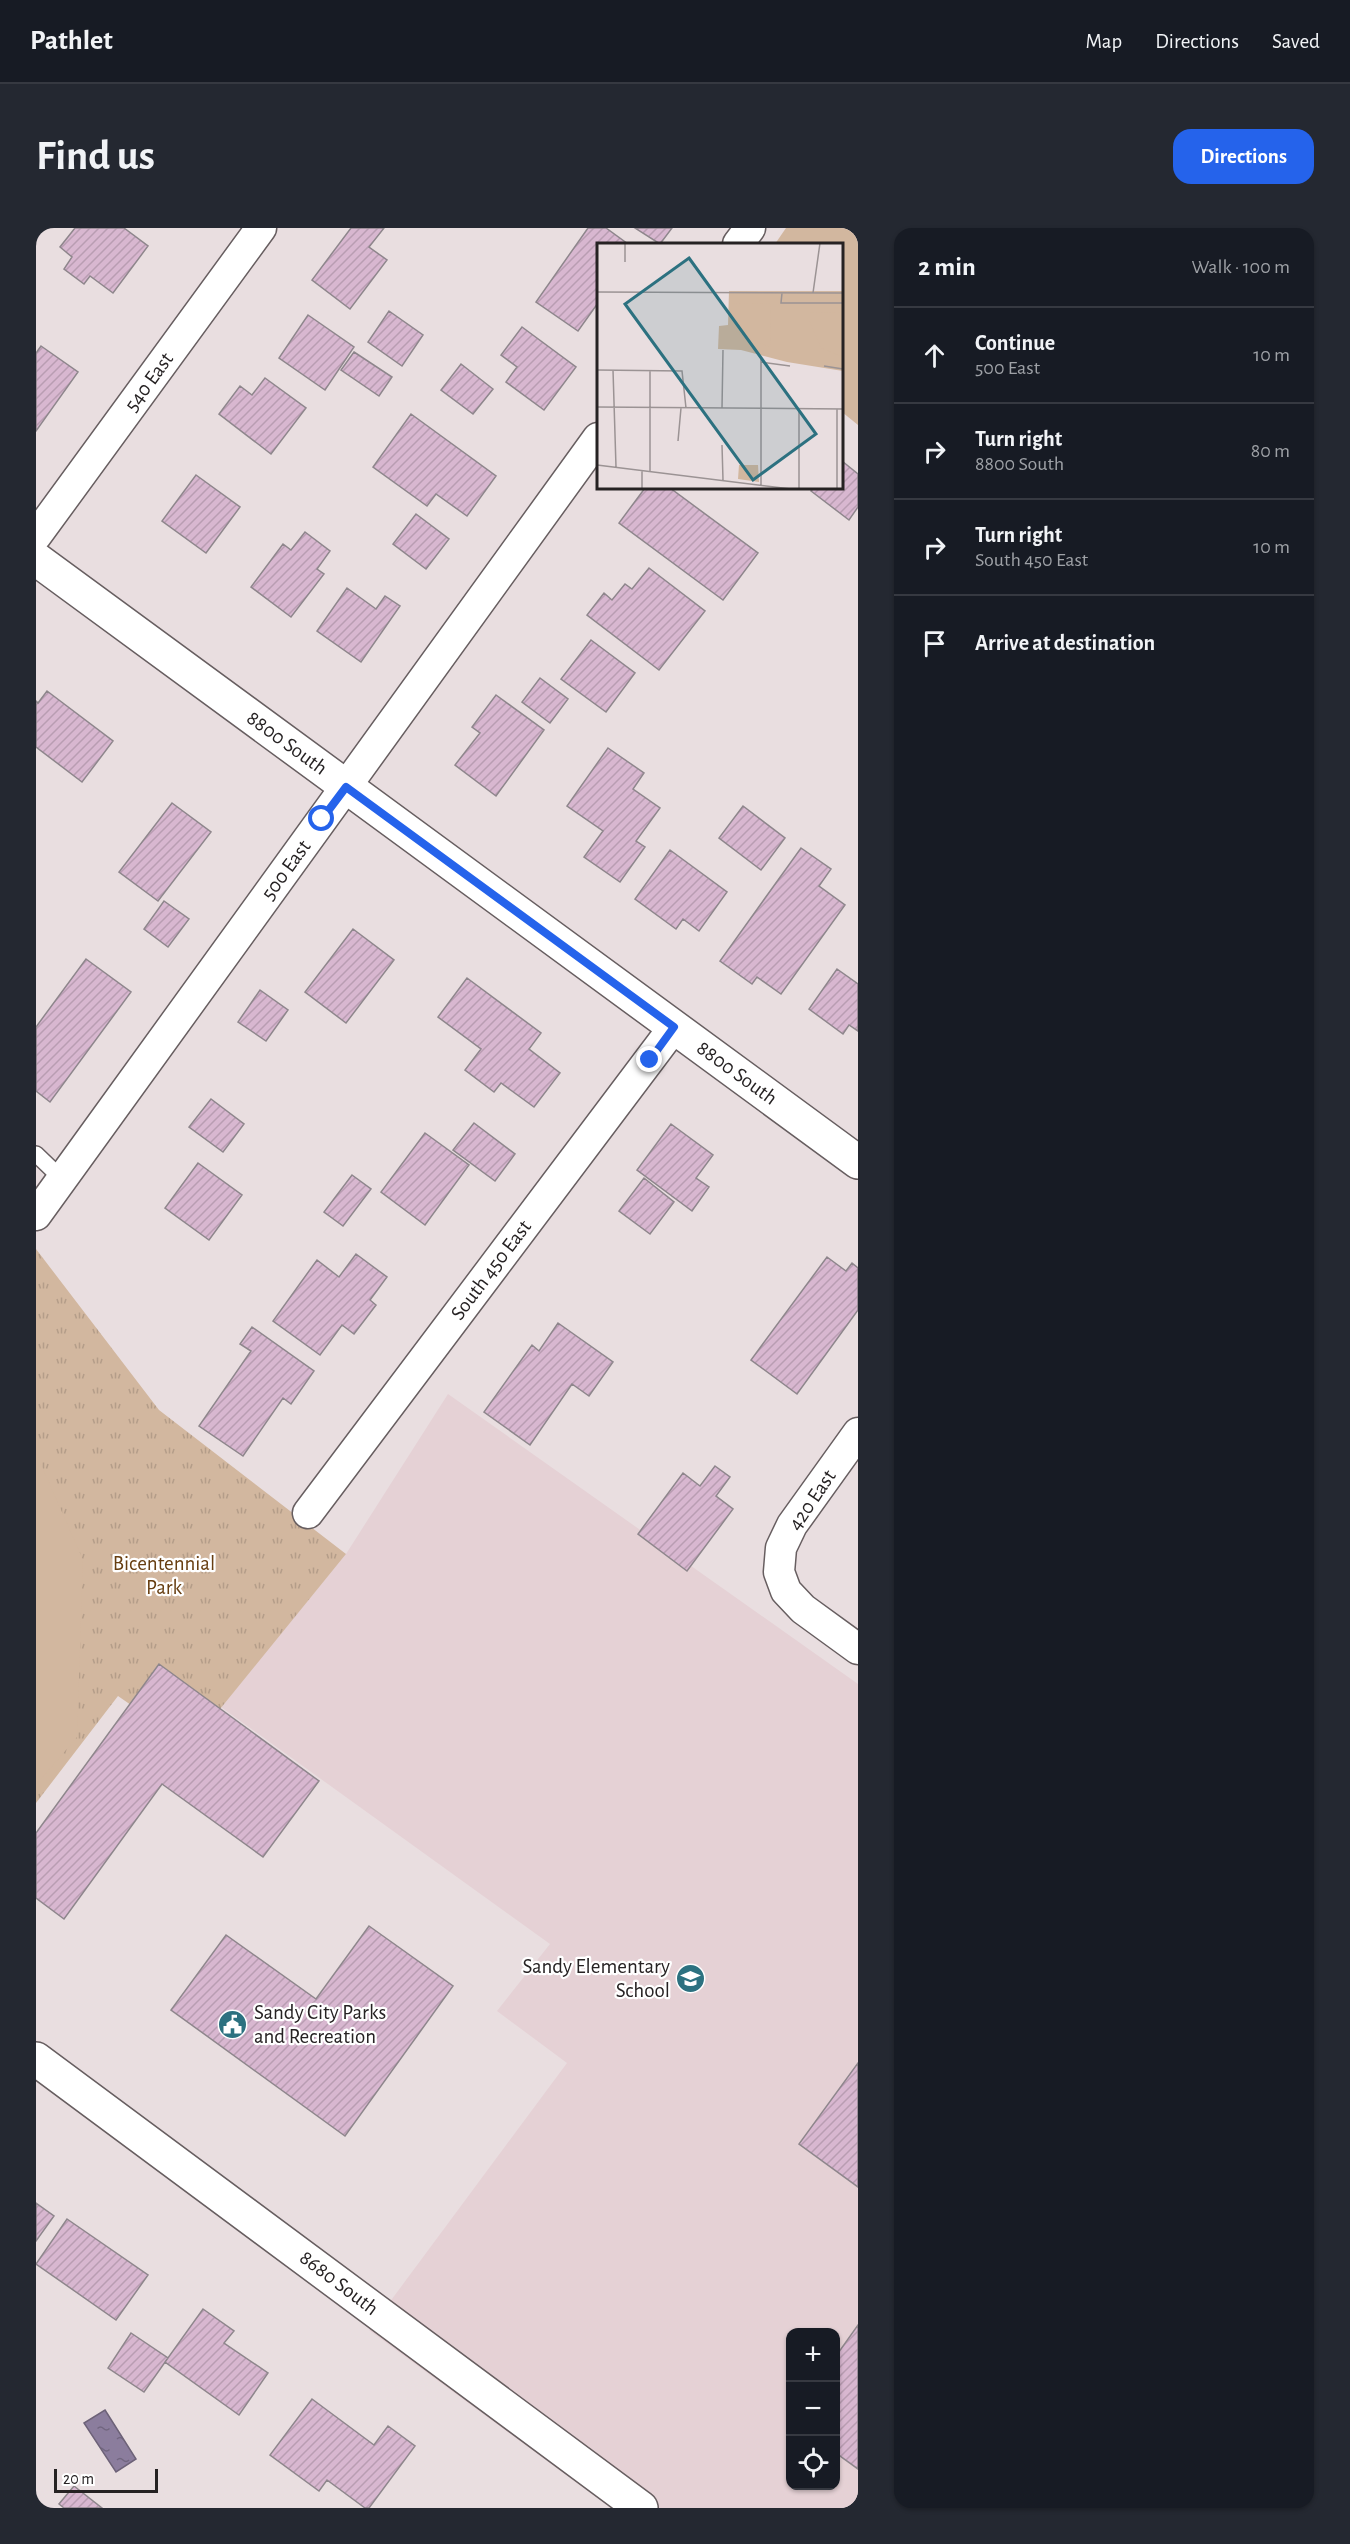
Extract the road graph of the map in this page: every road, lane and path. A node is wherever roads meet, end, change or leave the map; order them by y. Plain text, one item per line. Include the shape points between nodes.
1 (261, 228) edge
2 (750, 228) edge
3 (739, 243) edge
4 (597, 439) edge
5 (36, 536) edge
6 (36, 559) edge
7 (346, 787) junction
8 (674, 1027) junction
9 (36, 1154) edge
10 (858, 1162) edge
11 (62, 1179) junction
12 (36, 1215) edge
13 (858, 1433) edge
14 (308, 1513) dead end
15 (858, 1649) edge
16 (36, 2060) edge
17 (641, 2508) edge

1 - 5 street, 540 East
2 - 3 street
4 - 7 street, 500 East
6 - 7 street, 8800 South
7 - 8 street, 8800 South
7 - 11 street, 500 East
8 - 10 street, 8800 South
8 - 14 street, South 450 East
9 - 11 lane
11 - 12 street, 500 East
13 - 15 street, 420 East via 792,1525 781,1548 779,1572 786,1591 803,1609
16 - 17 street, 8680 South

